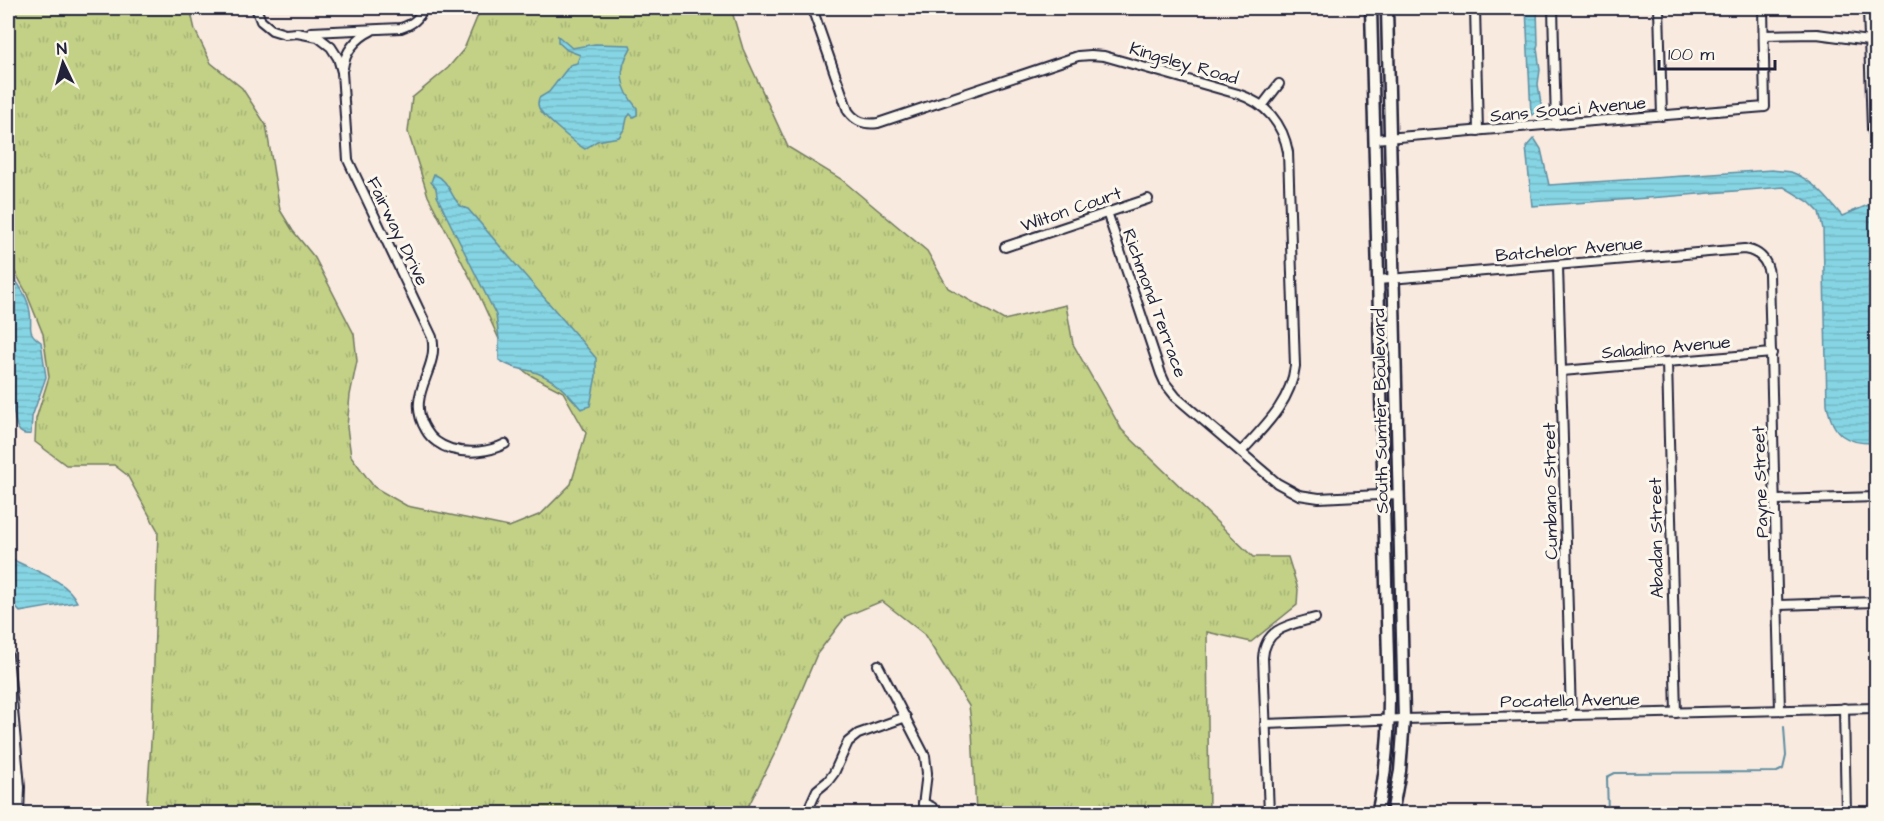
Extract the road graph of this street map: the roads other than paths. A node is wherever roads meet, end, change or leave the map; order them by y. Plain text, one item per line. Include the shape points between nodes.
1 (256, 8) edge
2 (423, 8) edge
3 (812, 8) edge
4 (1371, 8) edge
5 (1387, 8) edge
6 (1475, 8) edge
7 (1553, 8) edge
8 (1659, 8) edge
9 (1763, 8) edge
10 (1868, 8) edge
11 (383, 28) junction
12 (297, 33) junction
13 (1764, 35) junction
14 (1873, 41) edge
15 (342, 72) junction
16 (1279, 84) dead end
17 (1262, 106) junction
18 (1662, 116) junction
19 (1556, 125) junction
20 (1478, 131) junction
21 (1389, 138) junction
22 (1374, 139) junction
23 (1876, 140) edge
24 (1148, 199) dead end
25 (1107, 212) junction
26 (1005, 247) dead end
27 (1761, 256) joint
28 (1558, 266) junction
29 (1378, 279) junction
30 (1394, 279) junction
31 (1772, 353) junction
32 (1667, 362) junction
33 (1562, 371) junction
34 (505, 444) dead end
35 (1240, 452) junction
36 (1398, 494) junction
37 (1384, 495) junction
38 (1876, 497) edge
39 (1776, 500) junction
40 (1876, 602) edge
41 (1779, 605) junction
42 (1315, 618) dead end
43 (8, 655) edge
44 (878, 665) dead end
45 (1844, 708) junction
46 (1876, 708) edge
47 (1780, 710) junction
48 (1676, 713) junction
49 (1571, 716) junction
50 (906, 717) junction
51 (1389, 719) junction
52 (1404, 719) junction
53 (1265, 724) junction
54 (923, 803) junction
55 (19, 813) edge
56 (808, 813) edge
57 (922, 813) edge
58 (934, 813) edge
59 (1269, 813) edge
60 (1377, 813) edge
61 (1392, 813) edge
62 (1846, 813) edge
63 (1876, 813) edge

1 - 12 street, Fairway Drive via 261,21 272,30
2 - 11 street via 408,26
3 - 17 street, Kingsley Road via 848,111 864,124 878,123 1091,54 1238,94
4 - 22 main road, South Sumter Boulevard
5 - 21 main road, South Sumter Boulevard
6 - 20 street
7 - 19 street
8 - 18 street
9 - 13 street
10 - 14 street
11 - 12 street
11 - 15 street via 358,40 346,56
12 - 15 street, Fairway Drive via 311,34 325,42 336,54
13 - 14 street via 1816,34
13 - 18 street, Sans Souci Avenue via 1765,106
14 - 23 street via 1872,129
15 - 34 street, Fairway Drive via 348,160 433,343 418,401 421,422 433,439 451,449 481,451
16 - 17 street
17 - 35 street, Kingsley Road via 1282,131 1288,152 1295,366 1283,402
18 - 19 street, Sans Souci Avenue
19 - 20 street, Sans Souci Avenue
20 - 21 street, Sans Souci Avenue
21 - 22 street, Sans Souci Avenue
21 - 30 main road, South Sumter Boulevard
22 - 29 main road, South Sumter Boulevard
24 - 25 street, Wilton Court
25 - 26 street, Wilton Court
25 - 35 street, Richmond Terrace via 1166,383 1176,397
27 - 28 street, Batchelor Avenue via 1744,249
27 - 31 street, Payne Street via 1769,273
28 - 30 street, Batchelor Avenue
28 - 33 street, Cumbano Street
29 - 30 street, Batchelor Avenue
29 - 37 main road, South Sumter Boulevard
30 - 36 main road, South Sumter Boulevard
31 - 32 street, Saladino Avenue
31 - 39 street, Payne Street
32 - 33 street, Saladino Avenue
32 - 48 street, Abadan Street
33 - 49 street, Cumbano Street
35 - 37 street, Richmond Terrace via 1277,483 1299,495
36 - 37 street, Richmond Terrace
36 - 52 main road, South Sumter Boulevard
37 - 51 main road, South Sumter Boulevard
38 - 39 street
39 - 41 street, Payne Street
40 - 41 street
41 - 47 street, Payne Street
42 - 53 street via 1277,630 1265,646
43 - 55 street
44 - 50 street
45 - 46 street, Pocatella Avenue
45 - 47 street, Pocatella Avenue
45 - 62 street
47 - 48 street, Pocatella Avenue
48 - 49 street, Pocatella Avenue
49 - 52 street, Pocatella Avenue
50 - 54 street via 925,756
50 - 56 street via 852,738 834,773 814,796
51 - 52 street, Pocatella Avenue
51 - 53 street, Pocatella Avenue
51 - 60 main road, South Sumter Boulevard
52 - 61 main road, South Sumter Boulevard
53 - 59 street
54 - 57 street
54 - 58 street via 932,807
62 - 63 street

